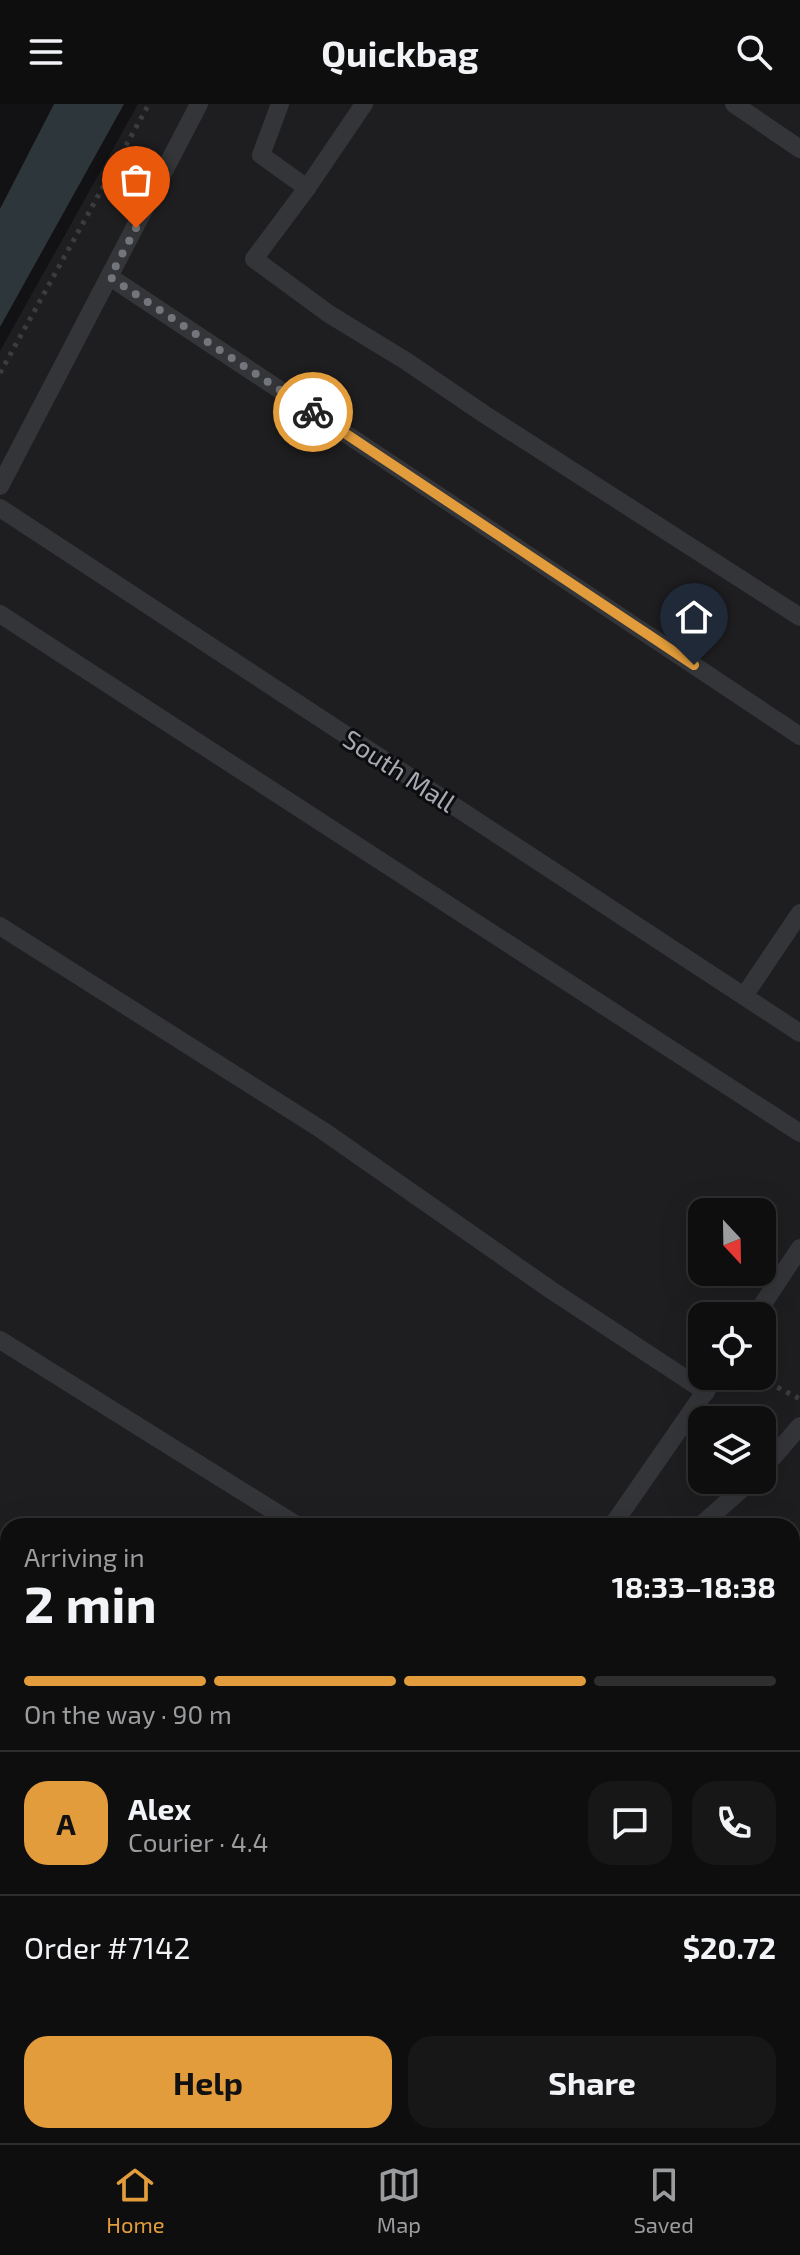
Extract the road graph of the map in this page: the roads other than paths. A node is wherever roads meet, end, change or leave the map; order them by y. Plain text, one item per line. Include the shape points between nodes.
1 (199, 104) edge
2 (280, 104) edge
3 (364, 104) edge
4 (734, 104) edge
5 (800, 149) edge
6 (307, 188) junction
7 (110, 277) junction
8 (0, 486) edge
9 (0, 508) edge
10 (0, 614) edge
11 (800, 617) edge
12 (800, 736) edge
13 (798, 919) edge
14 (0, 926) edge
15 (744, 996) junction
16 (800, 1033) edge
17 (800, 1133) edge
18 (800, 1248) edge
19 (764, 1302) edge
20 (0, 1340) edge
21 (688, 1370) edge
22 (707, 1390) edge
23 (800, 1426) edge
24 (776, 1454) edge
25 (736, 1494) edge
26 (285, 1518) edge
27 (618, 1518) edge
28 (709, 1518) edge

1 - 7 lane
2 - 6 lane via 261,155
3 - 6 lane
4 - 5 lane
6 - 11 lane via 254,259 329,314
7 - 8 lane
7 - 12 lane
9 - 15 lane, South Mall
10 - 17 lane
13 - 15 lane
14 - 21 lane via 322,1130 551,1290
15 - 16 lane, South Mall
18 - 19 lane
20 - 26 lane
22 - 27 lane
23 - 24 lane
25 - 28 lane

